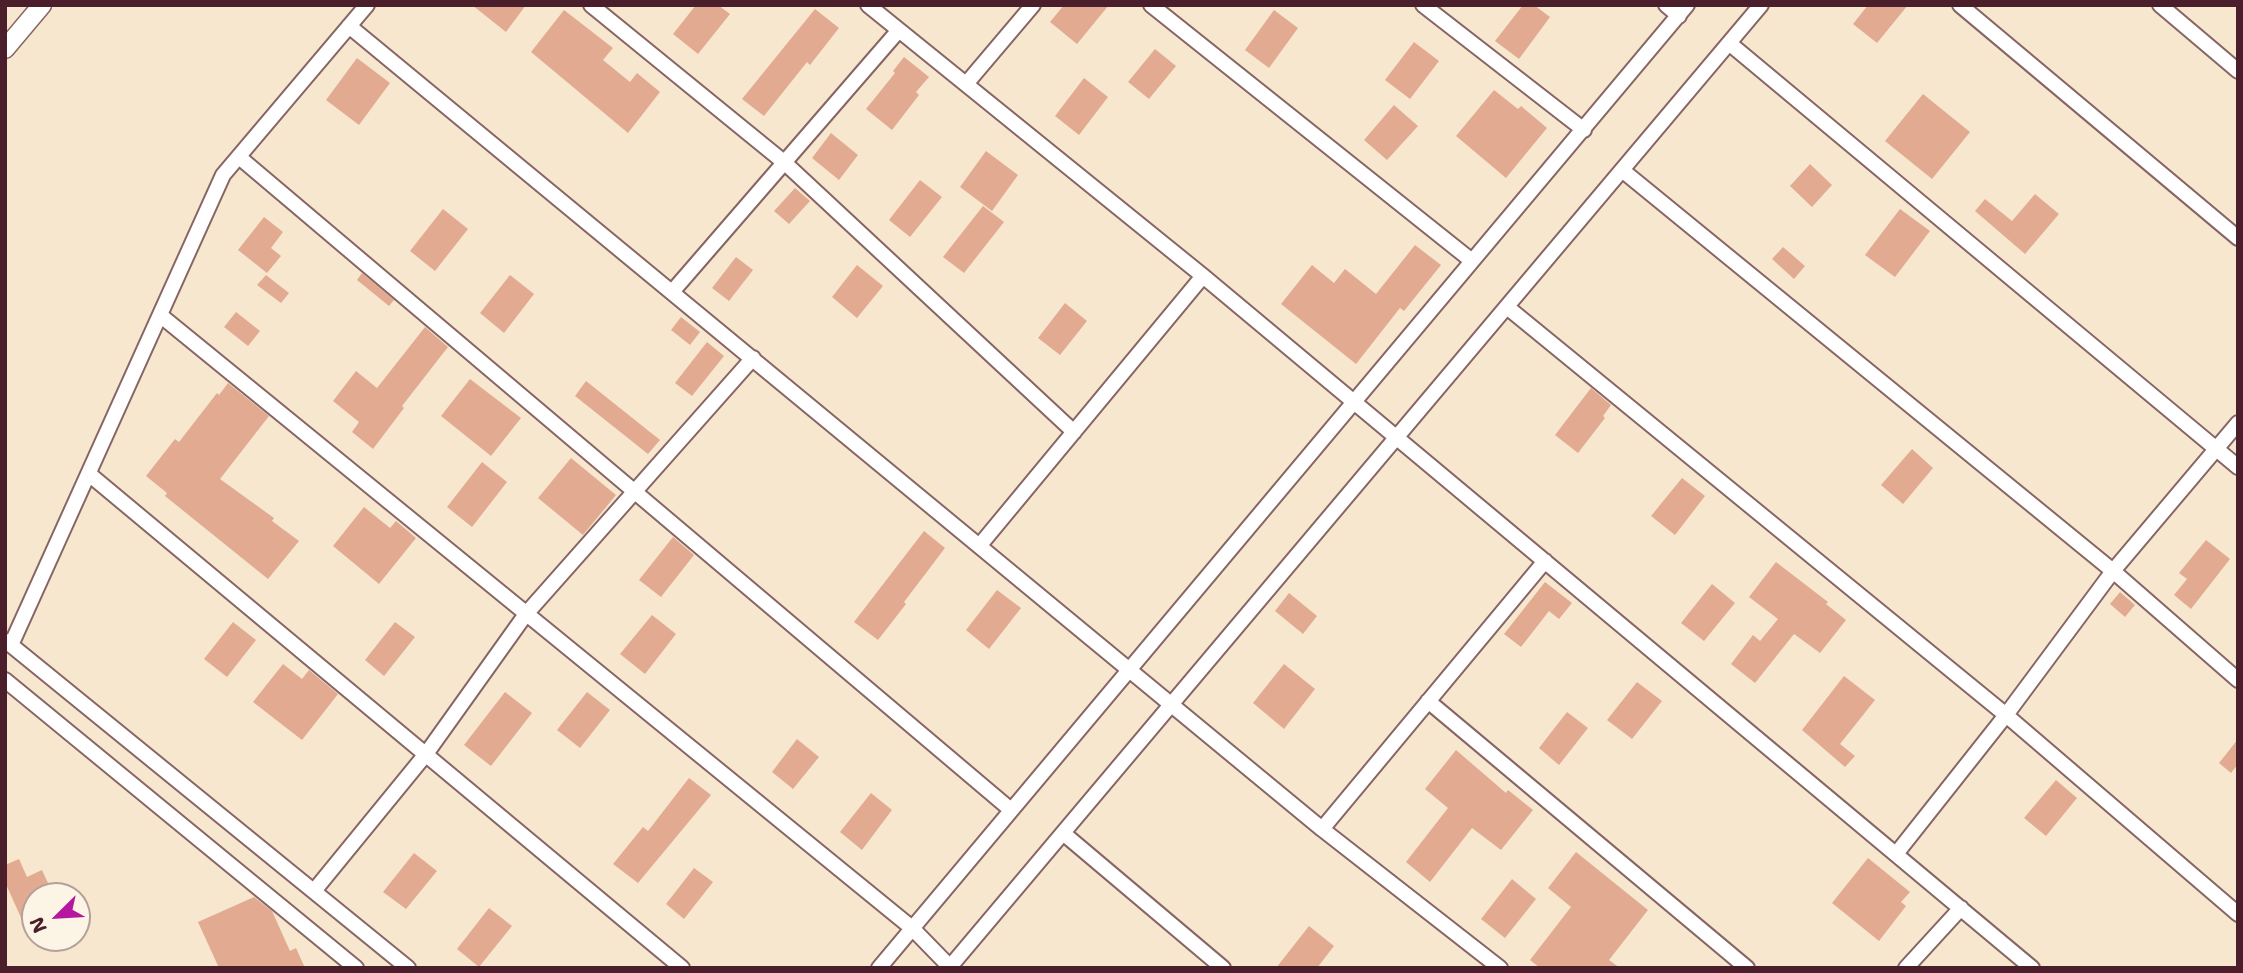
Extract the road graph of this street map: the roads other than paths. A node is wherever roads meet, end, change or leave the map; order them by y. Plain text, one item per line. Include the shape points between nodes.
1 (42, 5) edge
2 (367, 5) edge
3 (591, 5) edge
4 (868, 5) edge
5 (1033, 5) edge
6 (1151, 5) edge
7 (1423, 5) edge
8 (1666, 5) edge
9 (1760, 5) edge
10 (1960, 5) edge
11 (2160, 5) edge
12 (1683, 10) edge
13 (349, 26) junction
14 (899, 30) junction
15 (1729, 43) junction
16 (5, 49) edge
17 (2238, 71) edge
18 (966, 84) junction
19 (1584, 130) junction
20 (239, 157) junction
21 (785, 163) junction
22 (1622, 170) junction
23 (2238, 238) edge
24 (1472, 261) junction
25 (1203, 276) junction
26 (672, 292) junction
27 (1507, 306) junction
28 (160, 315) junction
29 (753, 358) junction
30 (1353, 403) junction
31 (2238, 423) edge
32 (1074, 432) junction
33 (1396, 437) junction
34 (2217, 450) junction
35 (2238, 467) edge
36 (89, 474) junction
37 (635, 493) junction
38 (980, 545) junction
39 (1545, 561) junction
40 (2113, 570) junction
41 (526, 614) junction
42 (8, 642) edge
43 (1130, 668) junction
44 (5, 680) edge
45 (2238, 680) edge
46 (1428, 701) junction
47 (1171, 704) junction
48 (2006, 715) junction
49 (426, 754) junction
50 (1011, 810) junction
51 (1322, 828) junction
52 (1063, 833) junction
53 (1896, 854) junction
54 (314, 891) junction
55 (1961, 908) junction
56 (2238, 914) edge
57 (912, 928) junction
58 (950, 967) edge
59 (356, 968) edge
60 (408, 968) edge
61 (682, 968) edge
62 (879, 968) edge
63 (1223, 968) edge
64 (1500, 968) edge
65 (1747, 968) edge
66 (1906, 968) edge
67 (2032, 968) edge

1 - 16 street
2 - 13 street
3 - 21 street
4 - 14 street
5 - 18 street
6 - 24 street
7 - 19 street
8 - 12 street
9 - 15 street
10 - 23 street
11 - 17 street
12 - 19 street
13 - 20 street
13 - 26 street
14 - 18 street
14 - 21 street
15 - 22 street
15 - 34 street
18 - 25 street
19 - 24 street
20 - 28 street via 223,175
20 - 37 street
21 - 26 street
21 - 32 street
22 - 27 street
22 - 40 street
24 - 30 street
25 - 30 street
25 - 32 street
26 - 29 street
27 - 33 street
27 - 48 street
28 - 36 street
28 - 41 street
29 - 37 street
29 - 38 street
30 - 33 street
30 - 43 street
31 - 34 street
32 - 38 street
33 - 39 street
33 - 47 street
34 - 35 street
34 - 40 street
36 - 42 street
36 - 49 street
37 - 41 street
37 - 50 street
38 - 43 street
39 - 46 street
39 - 53 street
40 - 45 street
40 - 48 street
41 - 49 street
41 - 57 street
42 - 54 street
43 - 47 street
43 - 50 street
44 - 59 street
46 - 51 street
46 - 65 street
47 - 51 street
47 - 52 street
48 - 53 street
48 - 56 street
49 - 54 street
49 - 61 street
50 - 57 street
51 - 64 street
52 - 58 street
52 - 63 street
53 - 55 street
54 - 60 street
55 - 66 street
55 - 67 street
57 - 58 street
57 - 62 street

